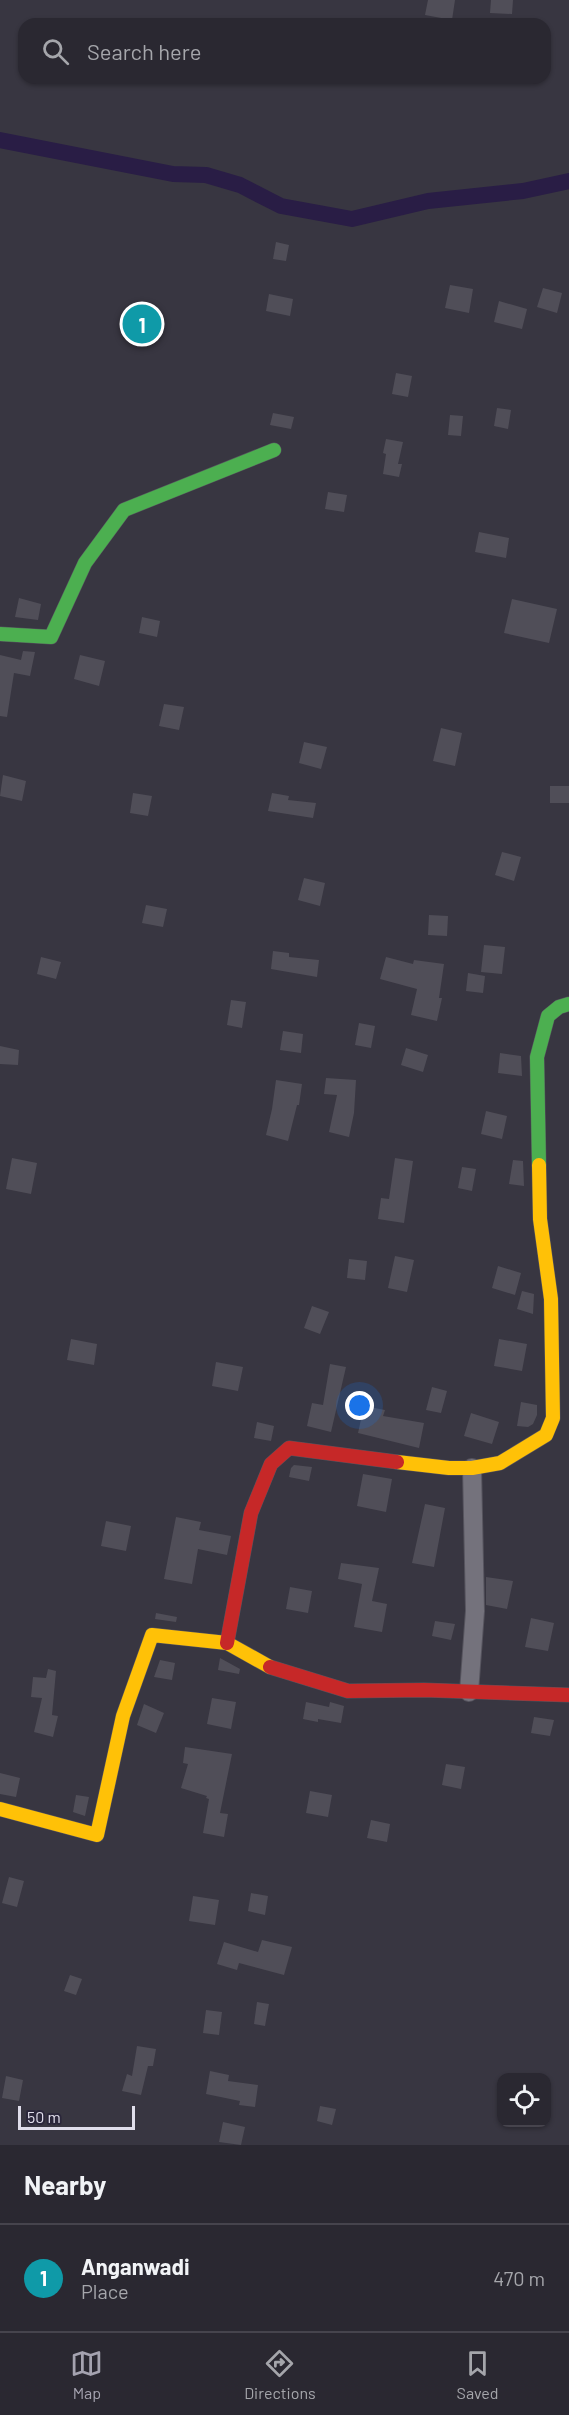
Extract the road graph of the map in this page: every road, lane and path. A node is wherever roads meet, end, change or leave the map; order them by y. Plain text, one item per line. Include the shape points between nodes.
1 (274, 450) dead end
2 (0, 634) edge
3 (569, 1004) edge
4 (472, 1468) junction
5 (227, 1644) junction
6 (469, 1692) junction
7 (569, 1695) edge
8 (0, 1809) edge

1 - 2 street via 124,510 85,563 51,637
3 - 4 street via 548,1016 537,1057 540,1219 551,1299 552,1418 546,1435 500,1463
4 - 5 street via 289,1448 271,1464 251,1513
4 - 6 street via 475,1611
5 - 6 street via 273,1669 348,1691
5 - 8 street via 152,1635 123,1716 97,1835
6 - 7 street

